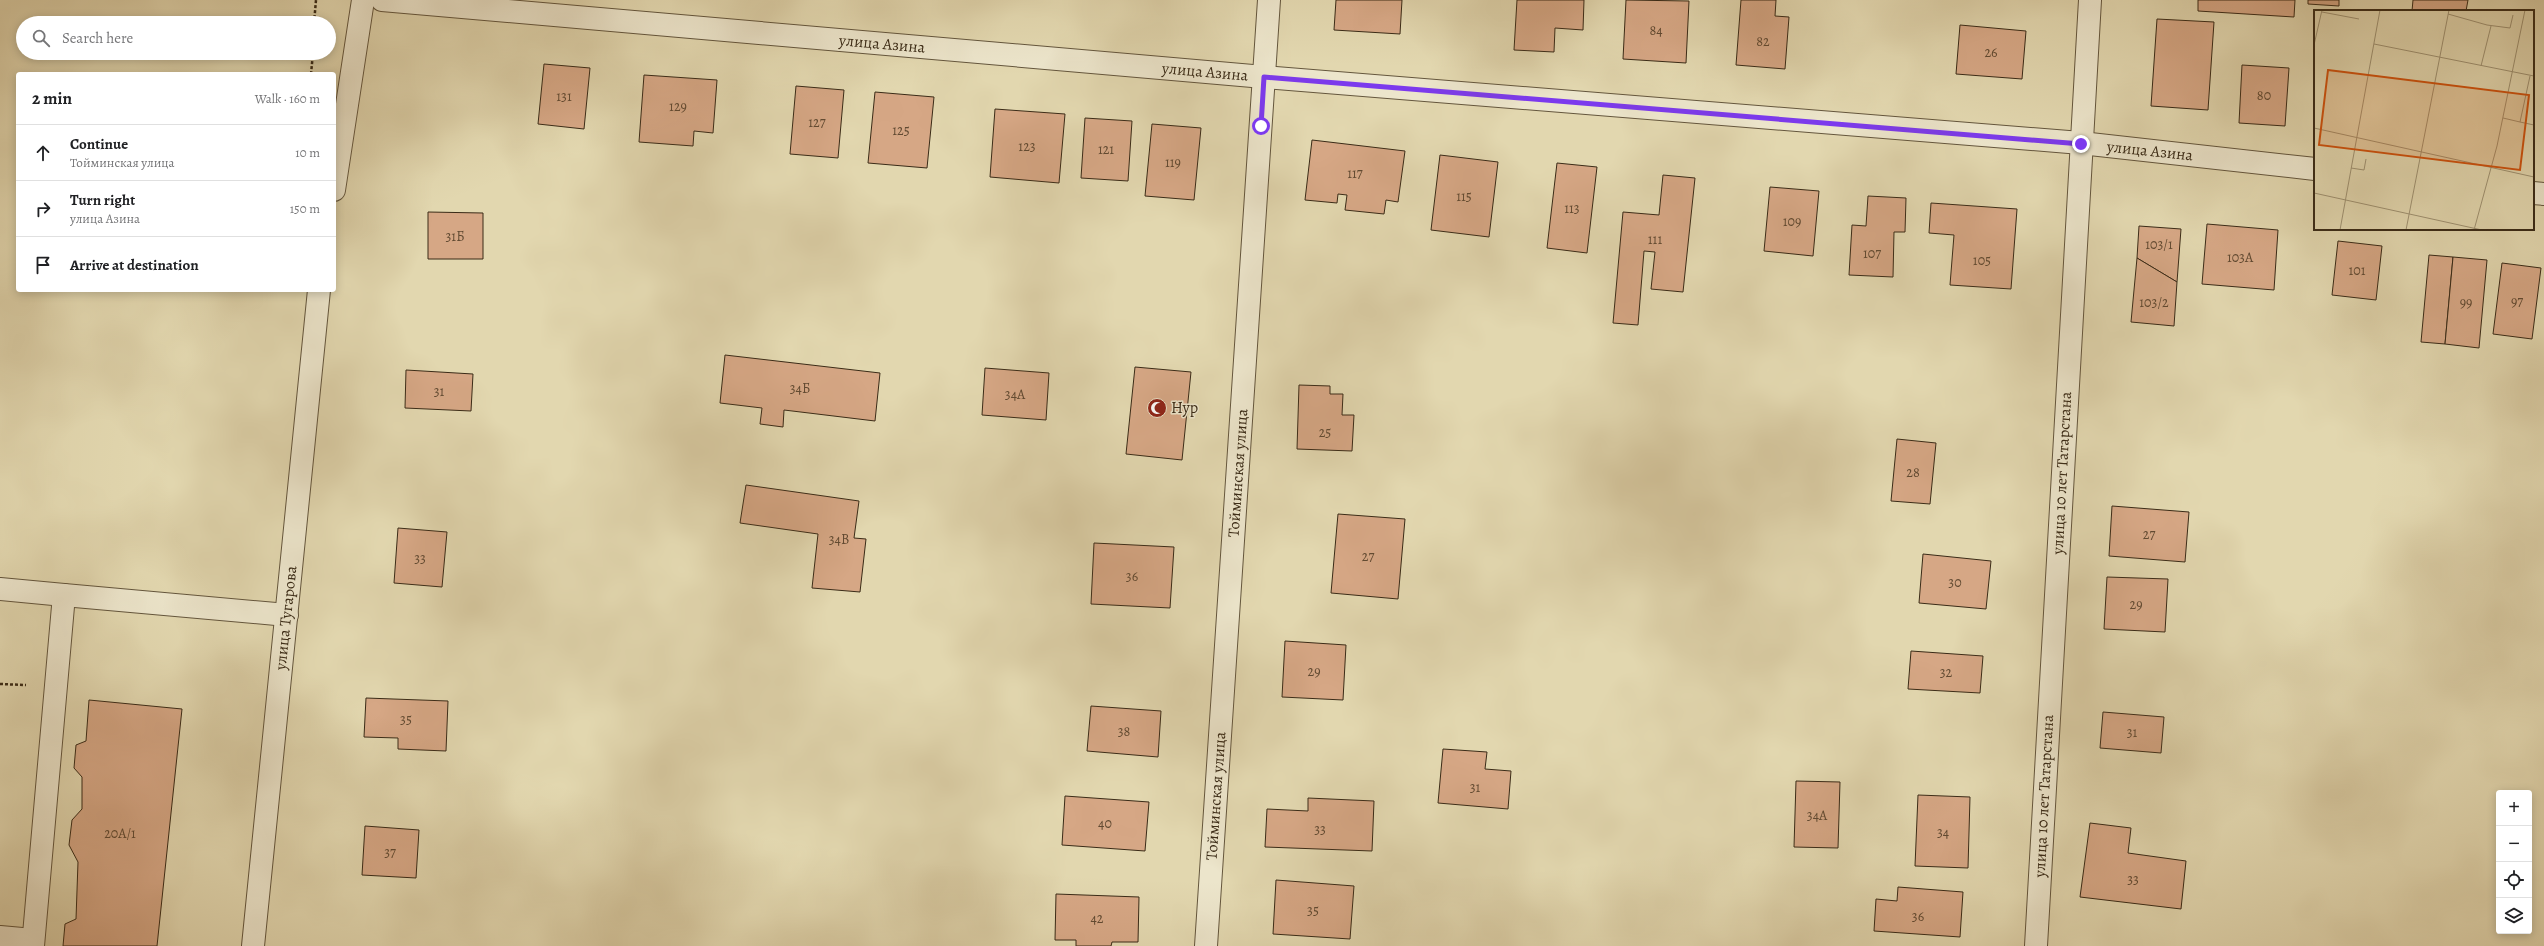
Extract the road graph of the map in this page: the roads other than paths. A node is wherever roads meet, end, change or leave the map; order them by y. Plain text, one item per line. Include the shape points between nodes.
1 (363, 0) edge
2 (382, 0) edge
3 (1269, 0) edge
4 (2090, 0) edge
5 (1264, 77) junction
6 (2081, 144) junction
7 (2314, 169) edge
8 (336, 177) edge
9 (2534, 193) edge
10 (2544, 194) edge
11 (319, 292) edge
12 (0, 589) edge
13 (64, 595) junction
14 (287, 615) junction
15 (0, 937) edge
16 (33, 943) edge
17 (253, 946) edge
18 (1206, 946) edge
19 (2036, 946) edge

1 - 8 street
2 - 5 street, улица Азина
3 - 5 street, Тойминская улица
4 - 6 street, улица 10 лет Татарстана
5 - 6 street, улица Азина
5 - 18 street, Тойминская улица
6 - 7 street, улица Азина
6 - 19 street, улица 10 лет Татарстана
9 - 10 street
11 - 14 street, улица Тугарова
12 - 13 street
13 - 14 street
13 - 16 street
14 - 17 street, улица Тугарова
15 - 16 street

